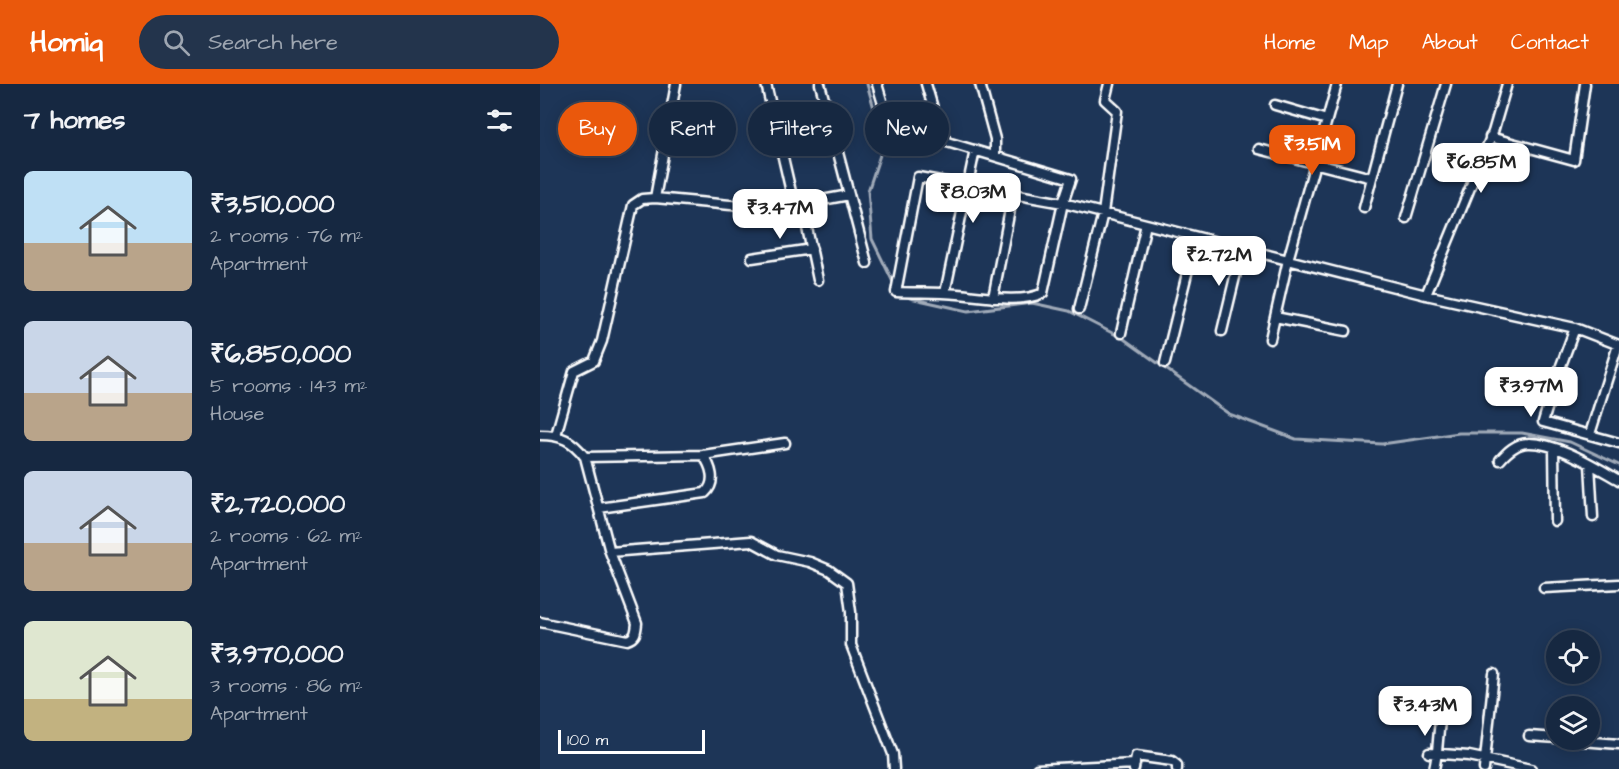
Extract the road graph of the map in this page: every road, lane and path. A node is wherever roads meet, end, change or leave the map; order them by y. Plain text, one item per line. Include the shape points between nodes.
1 (676, 84) edge
2 (766, 84) edge
3 (820, 84) edge
4 (877, 84) edge
5 (926, 84) edge
6 (980, 84) edge
7 (1109, 84) edge
8 (1337, 84) edge
9 (1397, 84) edge
10 (1446, 84) edge
11 (1506, 84) edge
12 (1585, 84) edge
13 (882, 102) edge
14 (1275, 105) dead end
15 (1327, 120) junction
16 (1490, 137) junction
17 (1259, 149) dead end
18 (975, 150) junction
19 (995, 156) junction
20 (1315, 163) junction
21 (1372, 178) junction
22 (967, 186) junction
23 (1013, 194) junction
24 (849, 195) junction
25 (655, 198) junction
26 (1064, 203) junction
27 (798, 205) junction
28 (1364, 208) dead end
29 (1103, 213) junction
30 (1406, 218) dead end
31 (1146, 224) junction
32 (1196, 237) junction
33 (1242, 248) junction
34 (812, 249) junction
35 (752, 258) dead end
36 (1288, 260) junction
37 (867, 263) dead end
38 (818, 280) dead end
39 (945, 293) junction
40 (1426, 295) junction
41 (993, 298) junction
42 (1079, 309) dead end
43 (1275, 317) junction
44 (1575, 328) junction
45 (1222, 331) dead end
46 (1346, 332) dead end
47 (1121, 333) dead end
48 (1270, 339) dead end
49 (1619, 345) edge
50 (1165, 363) dead end
51 (1590, 434) junction
52 (540, 435) edge
53 (556, 435) junction
54 (785, 443) dead end
55 (1619, 443) edge
56 (1554, 448) junction
57 (703, 454) junction
58 (585, 457) junction
59 (1500, 460) dead end
60 (1590, 464) junction
61 (1619, 480) edge
62 (598, 508) junction
63 (1593, 517) dead end
64 (1555, 522) dead end
65 (610, 552) junction
66 (1619, 584) edge
67 (1544, 588) dead end
68 (540, 622) edge
69 (1494, 674) dead end
70 (1442, 712) dead end
71 (1529, 736) dead end
72 (1546, 737) edge
73 (1600, 742) edge
74 (1619, 744) edge
75 (1434, 753) junction
76 (1485, 759) junction
77 (1134, 766) edge
78 (1077, 768) edge
79 (894, 769) edge
80 (1036, 769) edge
81 (1177, 769) edge
82 (1434, 769) edge
83 (1484, 769) edge
84 (1531, 769) edge

1 - 25 street
2 - 27 street
3 - 24 street
4 - 13 street
5 - 18 street via 942,137 946,142
6 - 19 street via 995,138
7 - 29 street via 1105,100 1117,111
8 - 15 street
9 - 21 street
10 - 30 street
11 - 16 street
12 - 16 street via 1574,160
14 - 15 street
15 - 20 street
16 - 40 street
17 - 20 street
18 - 19 street
18 - 22 street
19 - 26 street via 1071,179
20 - 21 street
20 - 36 street
21 - 28 street
22 - 23 street
22 - 39 street
22 - 39 street via 918,177 896,292
23 - 26 street
23 - 41 street
24 - 27 street
24 - 37 street
25 - 27 street via 774,209
25 - 53 street via 633,204 602,341 594,361 574,370
26 - 29 street
26 - 41 street via 1043,293 1036,297
27 - 34 street
29 - 31 street
29 - 42 street
31 - 32 street
31 - 47 street
32 - 33 street
32 - 50 street
33 - 36 street
33 - 45 street
34 - 35 street
34 - 38 street
36 - 40 street
36 - 43 street
39 - 41 street
40 - 44 street
43 - 46 street
43 - 48 street
44 - 49 street
44 - 51 street via 1543,423
49 - 51 street
51 - 55 street
52 - 53 street
53 - 58 street
54 - 57 street
56 - 59 street via 1527,443 1510,449
56 - 60 street
56 - 64 street
57 - 58 street
57 - 62 street via 712,476 705,493
58 - 62 street
60 - 61 street
60 - 63 street
62 - 65 street
65 - 68 street via 637,623 632,639
65 - 79 street via 751,541 777,555 829,570 847,583 851,645 894,754
66 - 67 street
69 - 76 street
70 - 75 street
71 - 72 street
73 - 74 street
75 - 76 street
75 - 82 street
76 - 83 street
76 - 84 street
77 - 78 street
77 - 81 street via 1136,756 1172,761
78 - 80 street

